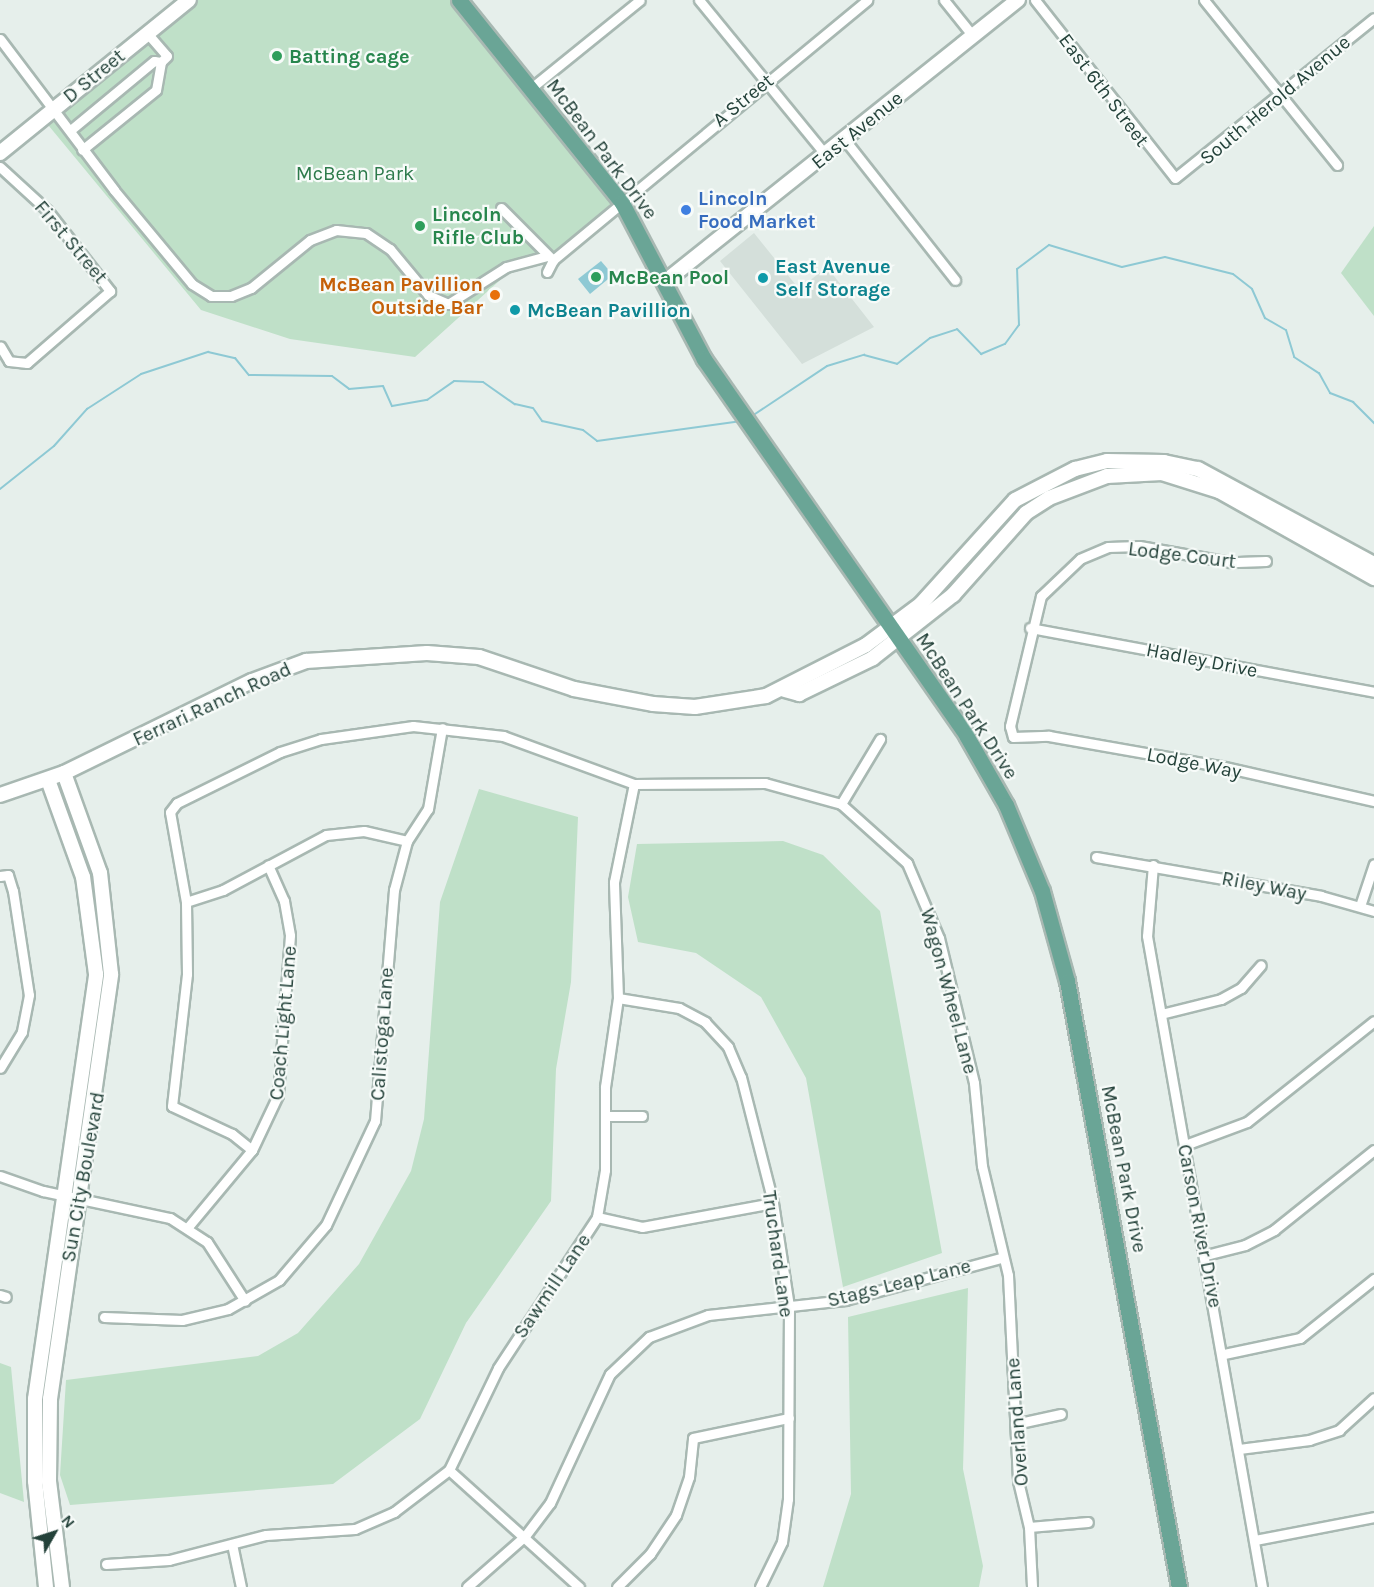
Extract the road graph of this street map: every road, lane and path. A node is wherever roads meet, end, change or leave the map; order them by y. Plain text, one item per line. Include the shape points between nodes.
1 (189, 0) edge
2 (459, 0) edge
3 (640, 0) edge
4 (699, 0) edge
5 (867, 0) edge
6 (944, 0) edge
7 (1018, 0) edge
8 (1035, 0) edge
9 (1204, 0) edge
10 (1374, 18) edge
11 (147, 33) junction
12 (973, 36) junction
13 (0, 39) edge
14 (161, 62) junction
15 (766, 82) junction
16 (530, 89) junction
17 (1281, 95) junction
18 (56, 108) junction
19 (72, 128) junction
20 (845, 140) junction
21 (82, 150) junction
22 (0, 153) edge
23 (826, 155) junction
24 (1337, 165) dead end
25 (0, 167) edge
26 (1175, 178) joint
27 (621, 202) junction
28 (501, 208) dead end
29 (550, 258) junction
30 (548, 272) dead end
31 (667, 279) junction
32 (955, 280) dead end
33 (0, 346) edge
34 (1339, 558) junction
35 (1266, 561) dead end
36 (1374, 564) edge
37 (1374, 578) edge
38 (1374, 584) edge
39 (1030, 628) junction
40 (893, 633) junction
41 (1374, 692) edge
42 (442, 728) junction
43 (1013, 737) joint
44 (879, 739) dead end
45 (64, 773) junction
46 (48, 780) junction
47 (634, 784) junction
48 (0, 795) edge
49 (1374, 801) edge
50 (842, 804) junction
51 (407, 841) junction
52 (1096, 857) dead end
53 (1374, 864) edge
54 (268, 865) junction
55 (1153, 865) junction
56 (0, 876) edge
57 (186, 902) junction
58 (1360, 906) junction
59 (1374, 911) edge
60 (1262, 965) dead end
61 (618, 998) junction
62 (1161, 1014) junction
63 (1374, 1021) edge
64 (0, 1068) edge
65 (605, 1116) junction
66 (642, 1116) dead end
67 (1185, 1145) junction
68 (252, 1150) junction
69 (1374, 1150) edge
70 (0, 1176) edge
71 (73, 1197) junction
72 (773, 1203) junction
73 (597, 1217) junction
74 (188, 1227) junction
75 (1206, 1255) junction
76 (1001, 1258) junction
77 (1374, 1279) edge
78 (245, 1300) junction
79 (789, 1306) junction
80 (104, 1317) dead end
81 (1224, 1354) junction
82 (1374, 1398) edge
83 (1061, 1414) dead end
84 (789, 1418) junction
85 (1015, 1424) junction
86 (1239, 1449) junction
87 (449, 1470) junction
88 (1374, 1517) edge
89 (1088, 1522) dead end
90 (1029, 1527) junction
91 (525, 1536) junction
92 (1255, 1540) junction
93 (232, 1544) junction
94 (106, 1564) dead end
95 (46, 1587) edge
96 (62, 1587) edge
97 (241, 1587) edge
98 (466, 1587) edge
99 (579, 1587) edge
100 (617, 1587) edge
101 (760, 1587) edge
102 (1032, 1587) edge
103 (1179, 1587) edge
104 (1262, 1587) edge

1 - 11 street, D Street
2 - 16 main road, McBean Park Drive
3 - 16 street
4 - 15 street
5 - 15 street, A Street
6 - 12 street
7 - 12 street, East Avenue
8 - 26 street, East 6th Street
9 - 17 street
10 - 17 street, South Herold Avenue
11 - 14 street via 167,56
11 - 18 street, D Street
12 - 20 street, East Avenue
13 - 18 street
14 - 19 street via 154,61
14 - 21 street via 156,90
15 - 23 street
15 - 27 street, A Street
16 - 27 main road, McBean Park Drive
17 - 24 street
17 - 26 street, South Herold Avenue
18 - 19 street
18 - 22 street, D Street
19 - 21 street
20 - 23 street, East Avenue
20 - 32 street
21 - 29 street via 192,284 210,296 231,296 251,288 310,240 336,230 366,232 390,249 428,295 448,304 464,298 506,267
23 - 31 street, East Avenue
25 - 33 street, First Street via 47,210 110,291 27,363 9,361
27 - 29 street, A Street
27 - 31 main road, McBean Park Drive
28 - 29 street
29 - 30 street
31 - 40 main road, McBean Park Drive via 723,387
34 - 37 street, Ferrari Ranch Road
34 - 38 street
34 - 40 street, Ferrari Ranch Road via 1195,482 1162,473 1107,476 1048,498 1026,513 953,595
35 - 39 street, Lodge Court via 1230,562 1139,546 1108,548 1060,574 1041,596
36 - 40 street, Ferrari Ranch Road via 1198,469 1164,462 1107,461 1075,469 1015,500 943,585
39 - 41 street, Hadley Drive
39 - 43 street, Lodge Court via 1010,726
40 - 45 street, Ferrari Ranch Road via 786,690 695,707 598,695 479,657 427,652 306,661 252,681
40 - 103 main road, McBean Park Drive via 993,782 1052,924
42 - 47 street, Wagon Wheel Lane via 503,736
42 - 51 street, Calistoga Lane via 428,809
42 - 57 street, Wagon Wheel Lane via 368,728 321,739 177,803 170,812
43 - 49 street, Lodge Way via 1049,736 1220,766
44 - 50 street
45 - 46 street, Ferrari Ranch Road
45 - 71 street, Sun City Boulevard via 100,873 111,951 107,1032
46 - 48 street, Ferrari Ranch Road
46 - 71 street, Sun City Boulevard via 83,878 96,974
47 - 50 street, Wagon Wheel Lane via 765,783
47 - 61 street, Sawmill Lane via 614,882
50 - 76 street, Wagon Wheel Lane via 907,863 931,912 974,1083 982,1166
51 - 54 street via 347,830
51 - 78 street, Calistoga Lane via 390,918 383,1067 369,1141 311,1247 279,1280
52 - 55 street, Riley Way
53 - 58 street
54 - 57 street via 223,890
54 - 68 street, Coach Light Lane via 285,901 290,935 278,1095
55 - 58 street, Riley Way
55 - 62 street, Carson River Drive via 1147,936
56 - 64 street via 8,875 13,891 29,995 22,1032
57 - 68 street, Wagon Wheel Lane via 187,974 172,1106 232,1134
58 - 59 street, Riley Way
60 - 62 street via 1241,988 1221,999
61 - 65 street, Sawmill Lane
61 - 72 street, Truchard Lane via 679,1008 705,1022 728,1047 741,1077
62 - 67 street, Carson River Drive
63 - 67 street via 1247,1122
65 - 66 street
65 - 73 street, Sawmill Lane
67 - 75 street, Carson River Drive
68 - 74 street, Coach Light Lane
69 - 75 street via 1274,1230 1245,1245
70 - 71 street
71 - 74 street via 140,1209
71 - 95 street, Sun City Boulevard via 35,1399 35,1481
71 - 96 street, Sun City Boulevard via 50,1399 49,1481
72 - 73 street via 642,1227
72 - 79 street, Truchard Lane
73 - 87 street, Sawmill Lane via 498,1368
74 - 78 street via 221,1258
75 - 81 street, Carson River Drive
76 - 79 street, Stags Leap Lane via 845,1300
76 - 85 street, Overland Lane via 1013,1323
77 - 81 street via 1300,1338
78 - 80 street, Calistoga Lane via 182,1320
79 - 84 street, Truchard Lane
79 - 91 street, Stags Leap Lane via 708,1315 649,1338 610,1374 565,1477
81 - 86 street, Carson River Drive
82 - 86 street via 1359,1417 1339,1430 1309,1440
83 - 85 street
84 - 100 street via 693,1438 689,1477 676,1515 650,1554
84 - 101 street, Truchard Lane via 782,1542
85 - 90 street, Overland Lane via 1018,1481
86 - 92 street, Carson River Drive
87 - 91 street
87 - 93 street, Sawmill Lane via 394,1512 355,1529 266,1535
88 - 92 street
89 - 90 street
90 - 102 street, Overland Lane
91 - 98 street, Stags Leap Lane
91 - 99 street
92 - 104 street, Carson River Drive
93 - 94 street, Sawmill Lane via 169,1560
93 - 97 street

